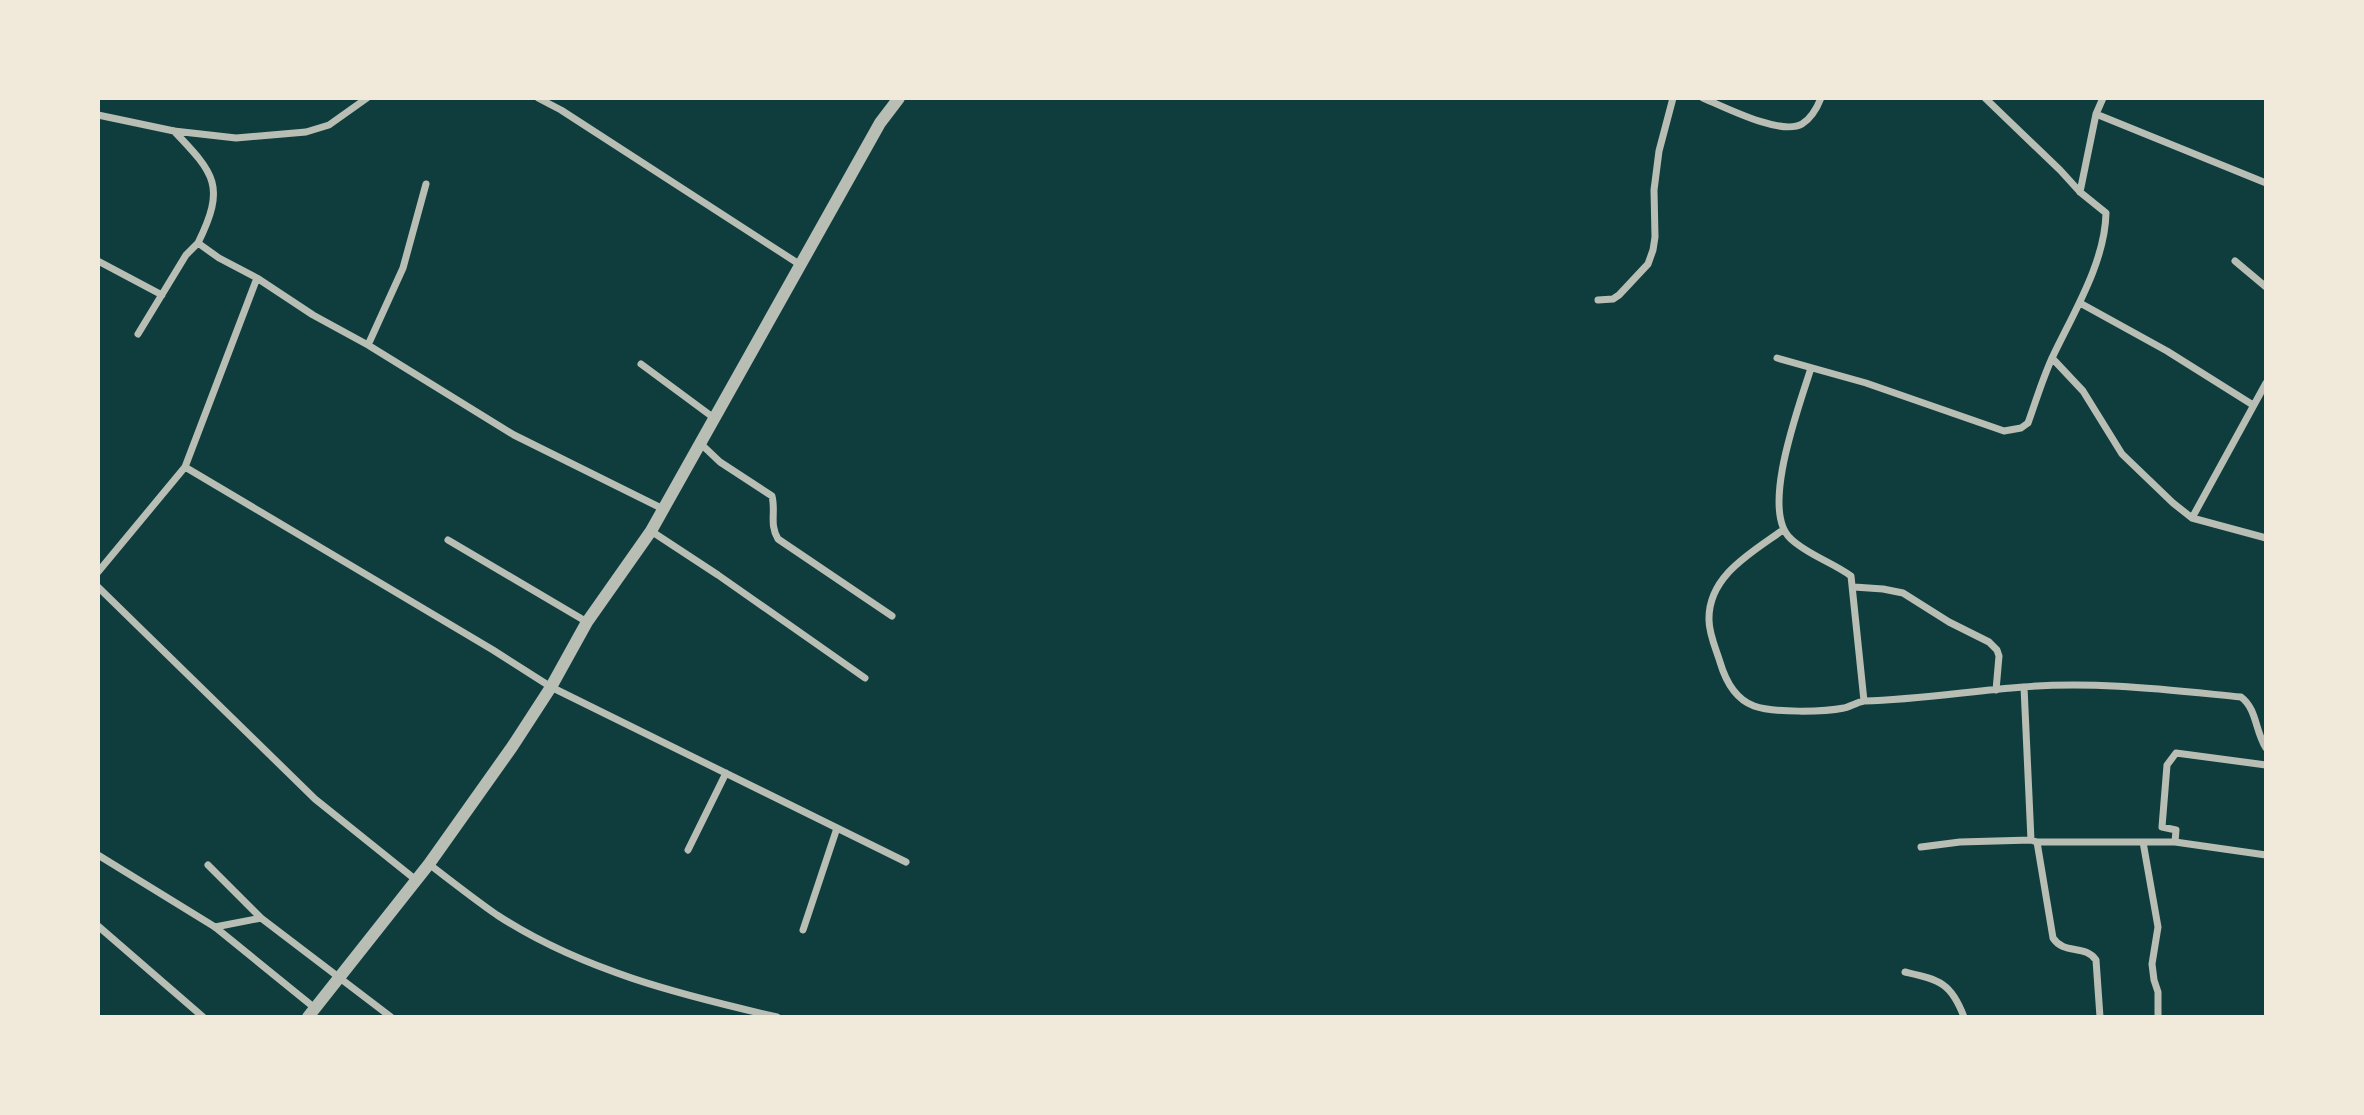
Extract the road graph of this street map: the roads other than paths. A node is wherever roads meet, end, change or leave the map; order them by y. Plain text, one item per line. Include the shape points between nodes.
1 (365, 98) edge
2 (538, 98) edge
3 (899, 98) edge
4 (1673, 98) edge
5 (1703, 98) edge
6 (1821, 98) edge
7 (1985, 98) edge
8 (2103, 98) edge
9 (2096, 114) junction
10 (98, 115) edge
11 (174, 131) junction
12 (2266, 183) edge
13 (426, 184) dead end
14 (2080, 192) junction
15 (198, 243) junction
16 (98, 261) edge
17 (2235, 261) dead end
18 (799, 264) junction
19 (257, 278) junction
20 (2266, 287) edge
21 (162, 295) junction
22 (1598, 300) dead end
23 (2080, 303) junction
24 (138, 334) dead end
25 (368, 345) junction
26 (1777, 358) dead end
27 (2052, 358) junction
28 (641, 364) dead end
29 (1811, 368) junction
30 (2266, 383) edge
31 (2253, 405) junction
32 (714, 418) junction
33 (701, 444) junction
34 (185, 467) junction
35 (663, 509) junction
36 (2192, 518) junction
37 (1783, 530) junction
38 (651, 531) junction
39 (2266, 538) edge
40 (448, 540) dead end
41 (98, 572) edge
42 (98, 587) edge
43 (1854, 587) junction
44 (892, 616) dead end
45 (587, 622) junction
46 (865, 678) dead end
47 (551, 687) junction
48 (2024, 687) junction
49 (1996, 690) junction
50 (1864, 701) junction
51 (2266, 748) edge
52 (2266, 765) edge
53 (726, 773) junction
54 (836, 828) junction
55 (2034, 841) junction
56 (2143, 842) junction
57 (2175, 842) junction
58 (1921, 847) dead end
59 (688, 850) dead end
60 (98, 855) edge
61 (2266, 855) edge
62 (906, 862) dead end
63 (429, 864) junction
64 (208, 865) dead end
65 (416, 880) junction
66 (261, 918) junction
67 (98, 926) edge
68 (215, 927) junction
69 (803, 930) dead end
70 (1905, 972) dead end
71 (341, 977) junction
72 (312, 1013) edge
73 (203, 1017) edge
74 (391, 1017) edge
75 (777, 1017) edge
76 (1964, 1017) edge
77 (2100, 1017) edge
78 (2158, 1017) edge

1 - 11 street via 329,125 306,132 236,138
2 - 18 street
3 - 18 street
4 - 22 street via 1659,151 1655,237 1648,264 1619,295
5 - 6 street via 1779,126 1800,126 1813,116
7 - 14 street
8 - 9 street
9 - 12 street
9 - 14 street
10 - 11 street
11 - 15 street via 209,171 215,195
13 - 25 street via 403,268
14 - 23 street via 2106,213 2105,232
15 - 19 street
15 - 21 street
16 - 21 street
17 - 20 street
18 - 32 street
19 - 25 street
19 - 34 street
21 - 24 street
23 - 27 street
23 - 31 street
25 - 35 street via 514,435
26 - 29 street
27 - 29 street via 2028,423 2004,431
27 - 36 street via 2083,391 2122,454
28 - 32 street
29 - 37 street via 1780,482 1778,515
30 - 31 street
31 - 36 street
32 - 33 street
33 - 35 street
33 - 44 street via 772,496 772,530 778,539
34 - 41 street
34 - 47 street
35 - 38 street
36 - 39 street
37 - 43 street via 1791,540 1852,576
37 - 50 street via 1728,569 1713,600 1709,621 1725,678 1752,705 1771,710 1843,708
38 - 45 street
38 - 46 street
40 - 45 street
42 - 65 street via 315,799
43 - 49 street via 1903,593 1989,642 1999,656
43 - 50 street
45 - 47 street
47 - 53 street
47 - 63 street
48 - 49 street
48 - 51 street via 2109,684 2241,697 2254,713
48 - 55 street
49 - 50 street
52 - 57 street via 2176,753 2171,757 2166,765 2162,827 2176,830
53 - 54 street
53 - 59 street
54 - 62 street
54 - 69 street
55 - 56 street
55 - 58 street
55 - 77 street via 2053,938 2057,945 2085,951 2096,960
56 - 57 street
56 - 78 street via 2158,927 2152,964
57 - 61 street
60 - 68 street
63 - 65 street
63 - 75 street via 498,915 610,972
64 - 66 street
65 - 71 street
66 - 68 street
66 - 71 street
67 - 73 street
68 - 72 street
70 - 76 street via 1938,980 1951,990
71 - 72 street
71 - 74 street

